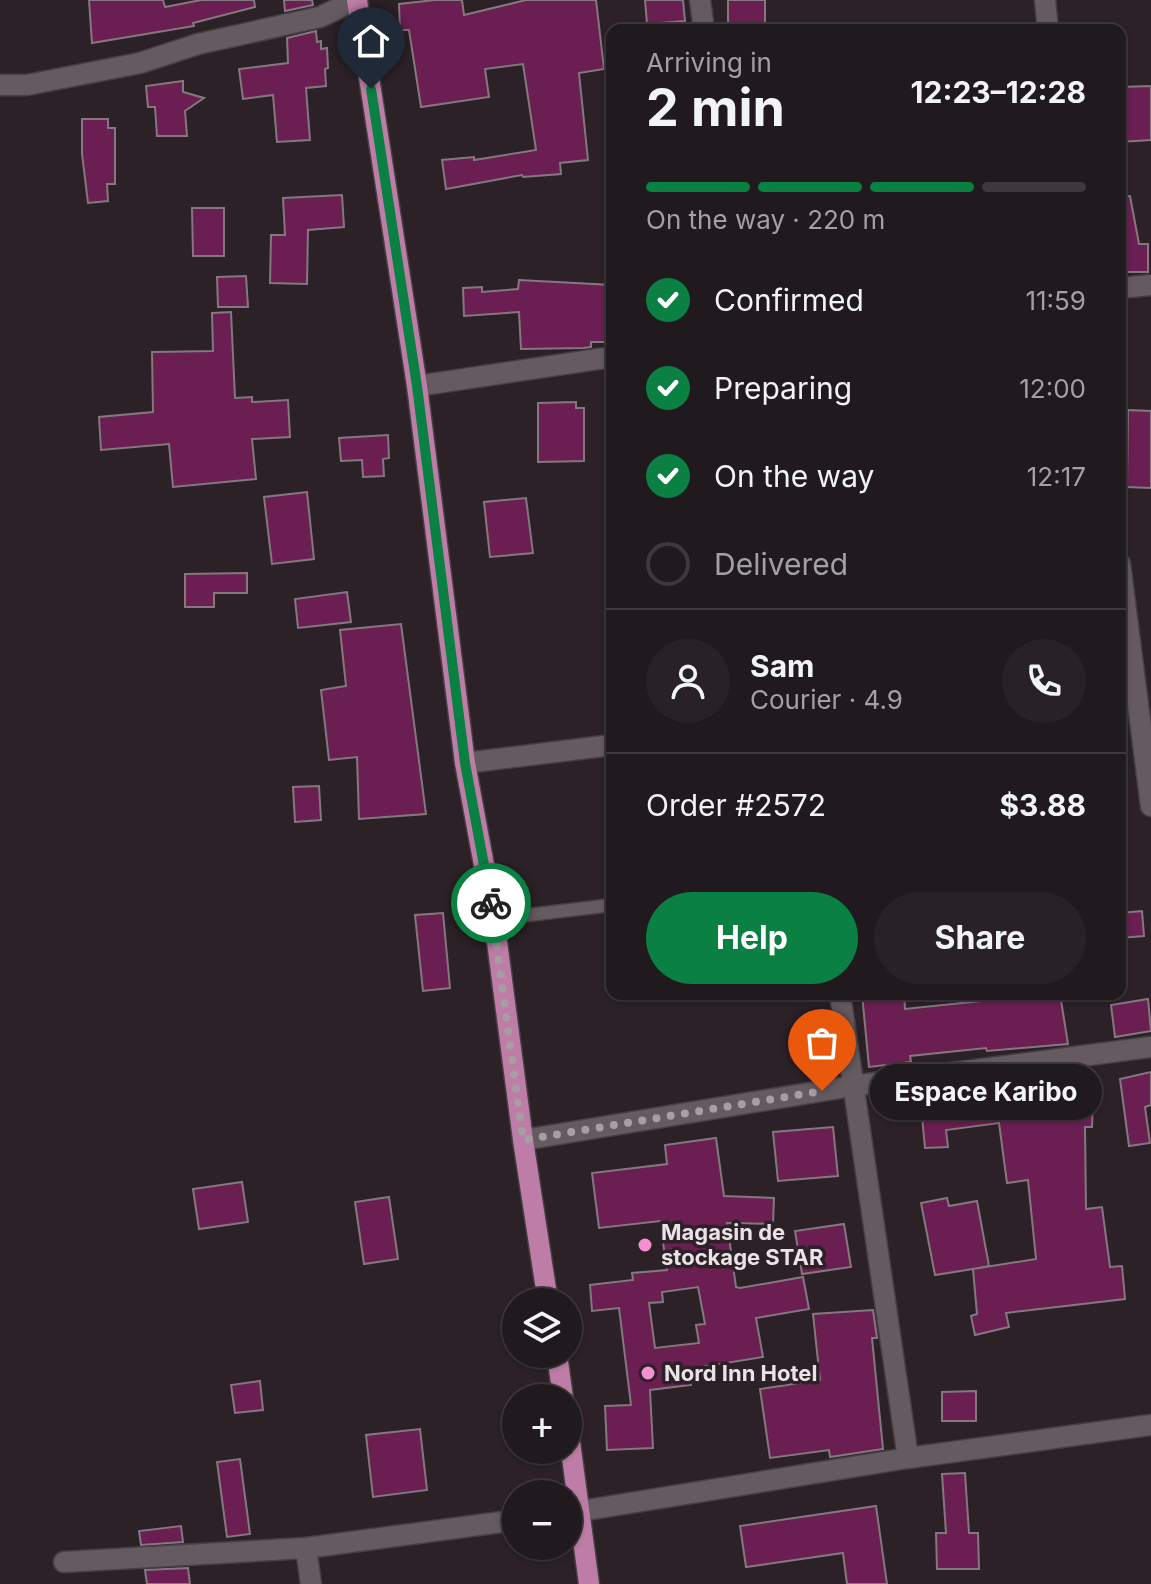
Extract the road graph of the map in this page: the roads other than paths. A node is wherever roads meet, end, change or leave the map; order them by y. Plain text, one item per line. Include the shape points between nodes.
1 (356, 0) edge
2 (700, 0) edge
3 (1045, 0) edge
4 (703, 24) edge
5 (1047, 24) edge
6 (0, 85) edge
7 (1151, 285) edge
8 (1126, 287) edge
9 (606, 358) edge
10 (417, 386) junction
11 (1126, 611) edge
12 (1134, 673) edge
13 (606, 746) edge
14 (465, 763) junction
15 (1151, 806) edge
16 (606, 906) edge
17 (494, 919) junction
18 (841, 1000) edge
19 (1151, 1047) edge
20 (852, 1086) junction
21 (523, 1140) junction
22 (546, 1288) edge
23 (1151, 1425) edge
24 (908, 1458) junction
25 (582, 1511) edge
26 (502, 1522) edge
27 (306, 1548) junction
28 (582, 1548) edge
29 (64, 1562) dead end
30 (311, 1584) edge
31 (589, 1584) edge

1 - 6 street via 320,17 198,44 140,63 27,85
1 - 10 main road
2 - 4 street
3 - 5 street
7 - 8 street
9 - 10 street
10 - 14 main road
11 - 12 street
12 - 15 street
13 - 14 street
14 - 17 main road
16 - 17 lane
17 - 21 main road
18 - 20 street
19 - 20 street
20 - 21 street
20 - 24 street
21 - 22 main road
23 - 24 street
24 - 25 street
26 - 27 street
27 - 29 street
27 - 30 street
28 - 31 main road

